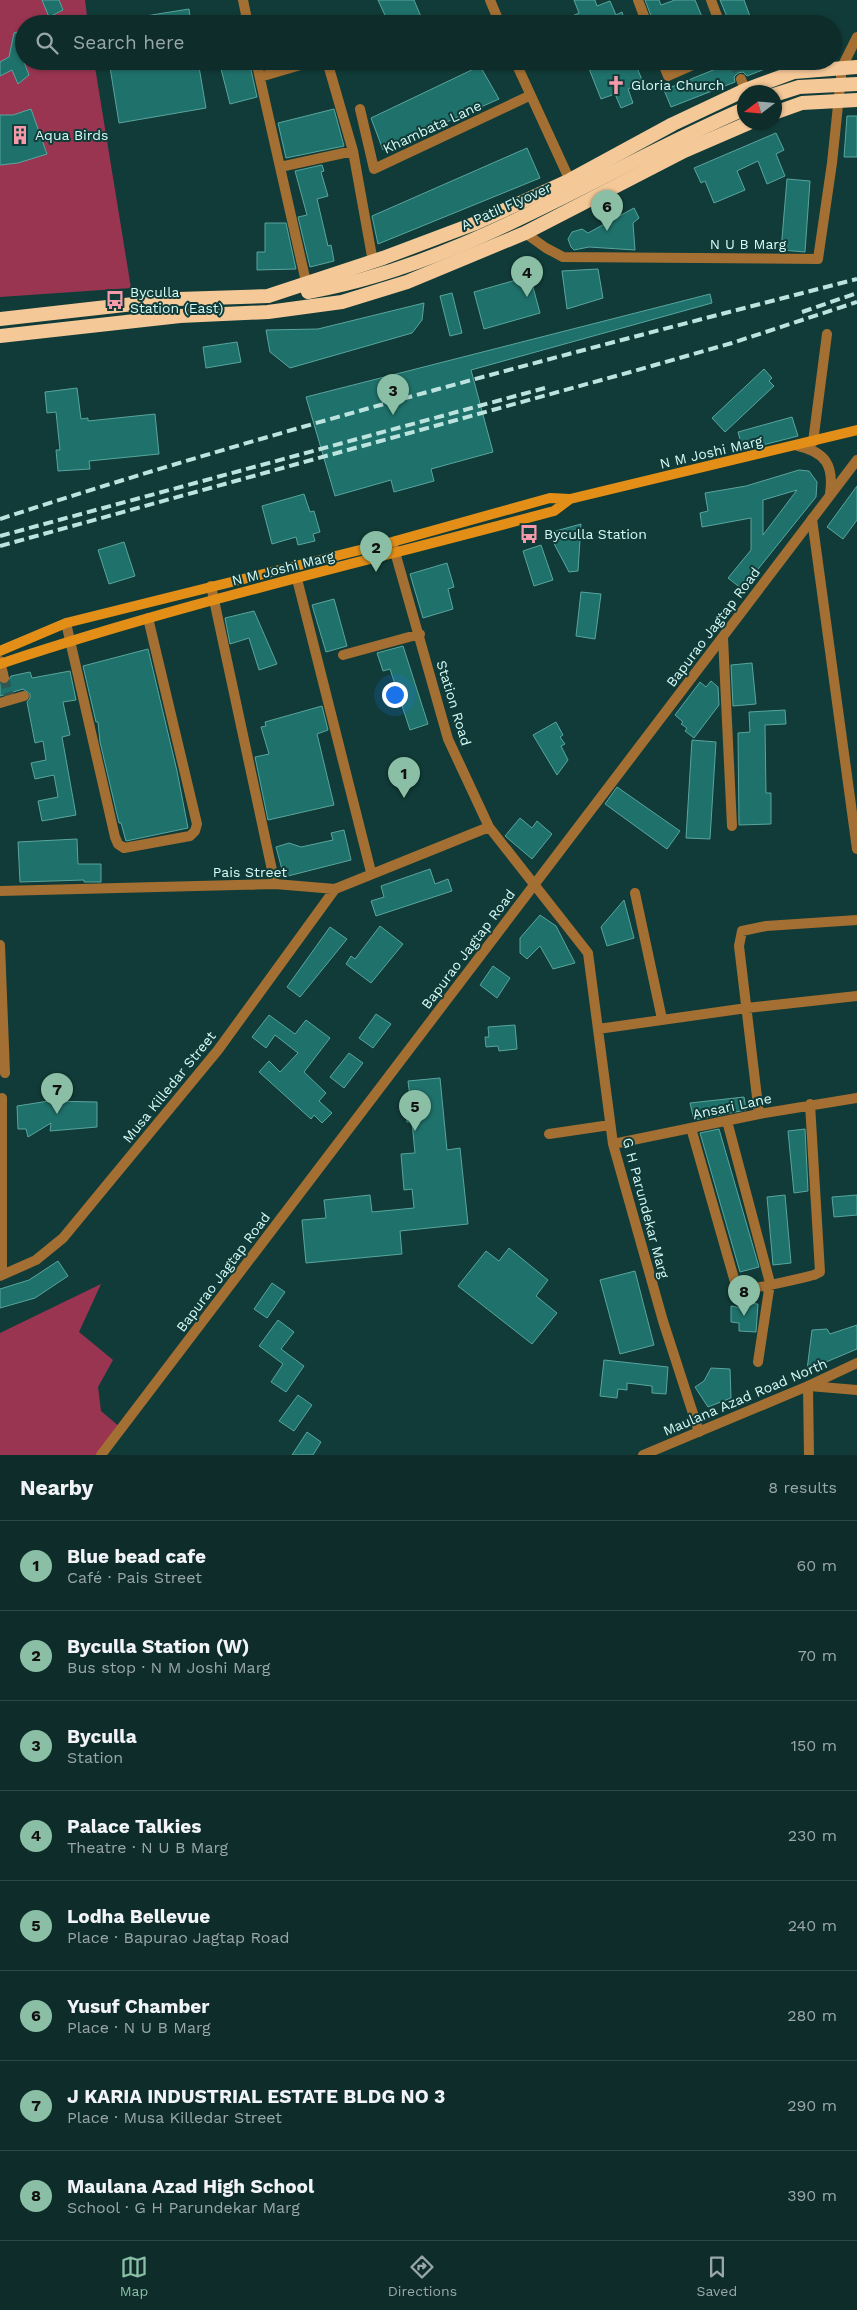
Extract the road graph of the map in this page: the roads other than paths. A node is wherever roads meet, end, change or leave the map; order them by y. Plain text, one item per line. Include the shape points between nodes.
1 (243, 0) edge
2 (490, 0) edge
3 (638, 0) edge
4 (711, 0) edge
5 (246, 15) edge
6 (496, 15) edge
7 (644, 15) edge
8 (717, 15) edge
9 (857, 37) edge
10 (854, 48) edge
11 (842, 67) joint
12 (857, 67) edge
13 (258, 70) edge
14 (284, 70) edge
15 (330, 70) edge
16 (519, 70) edge
17 (666, 70) edge
18 (682, 70) edge
19 (813, 70) edge
20 (842, 70) edge
21 (260, 77) junction
22 (857, 84) edge
23 (782, 92) edge
24 (530, 96) junction
25 (838, 100) junction
26 (857, 100) edge
27 (360, 109) dead end
28 (737, 111) edge
29 (782, 111) edge
30 (737, 128) edge
31 (353, 151) junction
32 (280, 167) junction
33 (570, 180) junction
34 (582, 206) junction
35 (525, 233) junction
36 (373, 262) junction
37 (307, 287) junction
38 (0, 319) edge
39 (826, 334) dead end
40 (0, 336) edge
41 (857, 430) edge
42 (813, 442) junction
43 (798, 446) junction
44 (857, 460) edge
45 (830, 495) junction
46 (570, 499) junction
47 (812, 518) junction
48 (392, 542) junction
49 (396, 553) junction
50 (297, 579) junction
51 (211, 586) junction
52 (214, 600) junction
53 (119, 611) junction
54 (148, 618) junction
55 (66, 623) junction
56 (123, 625) junction
57 (420, 634) junction
58 (723, 638) junction
59 (71, 640) junction
60 (0, 650) edge
61 (343, 655) dead end
62 (0, 663) edge
63 (4, 678) dead end
64 (24, 696) dead end
65 (6, 700) edge
66 (732, 826) dead end
67 (489, 827) junction
68 (857, 849) edge
69 (371, 872) junction
70 (275, 884) junction
71 (535, 884) junction
72 (335, 889) junction
73 (0, 891) edge
74 (635, 893) dead end
75 (857, 920) edge
76 (0, 945) edge
77 (857, 996) edge
78 (747, 1008) junction
79 (1, 1016) edge
80 (662, 1020) junction
81 (598, 1029) junction
82 (5, 1073) dead end
83 (2, 1098) dead end
84 (857, 1098) edge
85 (810, 1104) junction
86 (758, 1114) junction
87 (726, 1121) junction
88 (610, 1124) junction
89 (691, 1128) junction
90 (549, 1134) dead end
91 (613, 1144) junction
92 (1, 1275) edge
93 (770, 1283) junction
94 (758, 1362) dead end
95 (857, 1363) edge
96 (808, 1386) junction
97 (857, 1390) edge
98 (699, 1432) junction
99 (101, 1455) edge
100 (643, 1455) edge
101 (809, 1455) edge

1 - 5 street
2 - 6 street
3 - 7 street
4 - 8 street
9 - 10 street
10 - 11 street
11 - 12 highway
13 - 21 street
14 - 21 street
15 - 31 street
16 - 24 street
17 - 18 street via 668,76
19 - 33 highway via 743,85
20 - 25 street
21 - 32 street
22 - 23 highway, bridge via 799,87
24 - 27 street, Khambata Lane via 374,169
24 - 33 street
25 - 26 highway
25 - 29 highway via 802,103
25 - 35 street, N U B Marg via 818,258 563,257
28 - 37 highway, A Patil Flyover, bridge via 680,136 567,196 481,236 344,286
30 - 34 highway via 684,150
31 - 32 street
31 - 36 street
32 - 37 street
33 - 34 street
33 - 36 highway via 476,223
34 - 35 highway
35 - 40 highway via 407,282 342,302 268,312 180,316
36 - 37 highway
37 - 38 highway, A Patil Flyover via 268,296 178,299
39 - 42 street
41 - 42 main road, N M Joshi Marg
42 - 43 main road, N M Joshi Marg
43 - 45 street via 814,450 823,457 832,480
43 - 46 main road, N M Joshi Marg
44 - 45 street, Bapurao Jagtap Road
45 - 47 street, Bapurao Jagtap Road
46 - 48 main road, N M Joshi Marg via 550,498
46 - 49 main road, N M Joshi Marg via 554,511
47 - 58 street, Bapurao Jagtap Road
47 - 68 street
48 - 49 street, Station Road
48 - 51 main road, N M Joshi Marg
49 - 50 main road, N M Joshi Marg
49 - 57 street, Station Road
50 - 52 main road, N M Joshi Marg
50 - 69 street
51 - 52 street
51 - 53 main road, N M Joshi Marg
52 - 54 main road, N M Joshi Marg
52 - 70 street
53 - 55 main road, N M Joshi Marg
53 - 56 main road
54 - 56 main road, N M Joshi Marg
54 - 59 street via 197,824 190,836 124,848 118,844
55 - 59 street
55 - 60 main road, N M Joshi Marg
56 - 59 main road, N M Joshi Marg
57 - 61 street
57 - 67 street, Station Road via 448,739
58 - 66 street
58 - 71 street, Bapurao Jagtap Road via 615,775
59 - 62 main road, N M Joshi Marg
62 - 63 street
64 - 65 street
67 - 69 street
67 - 71 street, Station Road
69 - 72 street
70 - 72 street, Pais Street
70 - 73 street, Pais Street
71 - 81 street, G H Parundekar Marg via 588,953
71 - 99 street, Bapurao Jagtap Road
72 - 92 street, Musa Killedar Street via 218,1050 63,1238 36,1260
74 - 80 street
75 - 78 street via 766,926 742,931 739,946
76 - 79 street
77 - 78 street
78 - 80 street
78 - 86 street
79 - 82 street
80 - 81 street
81 - 88 street, G H Parundekar Marg
83 - 92 street
84 - 85 street, Ansari Lane
85 - 86 street, Ansari Lane
85 - 93 street via 821,1268 814,1275
86 - 87 street, Ansari Lane
87 - 89 street, Ansari Lane
87 - 93 street
88 - 90 street
88 - 91 street, G H Parundekar Marg
89 - 91 street, Ansari Lane
89 - 93 street via 737,1289 742,1291
91 - 98 street, G H Parundekar Marg via 663,1322
93 - 94 street
95 - 96 street, Maulana Azad Road North
96 - 97 street
96 - 98 street, Maulana Azad Road North
96 - 101 street
98 - 100 street, Maulana Azad Road North

